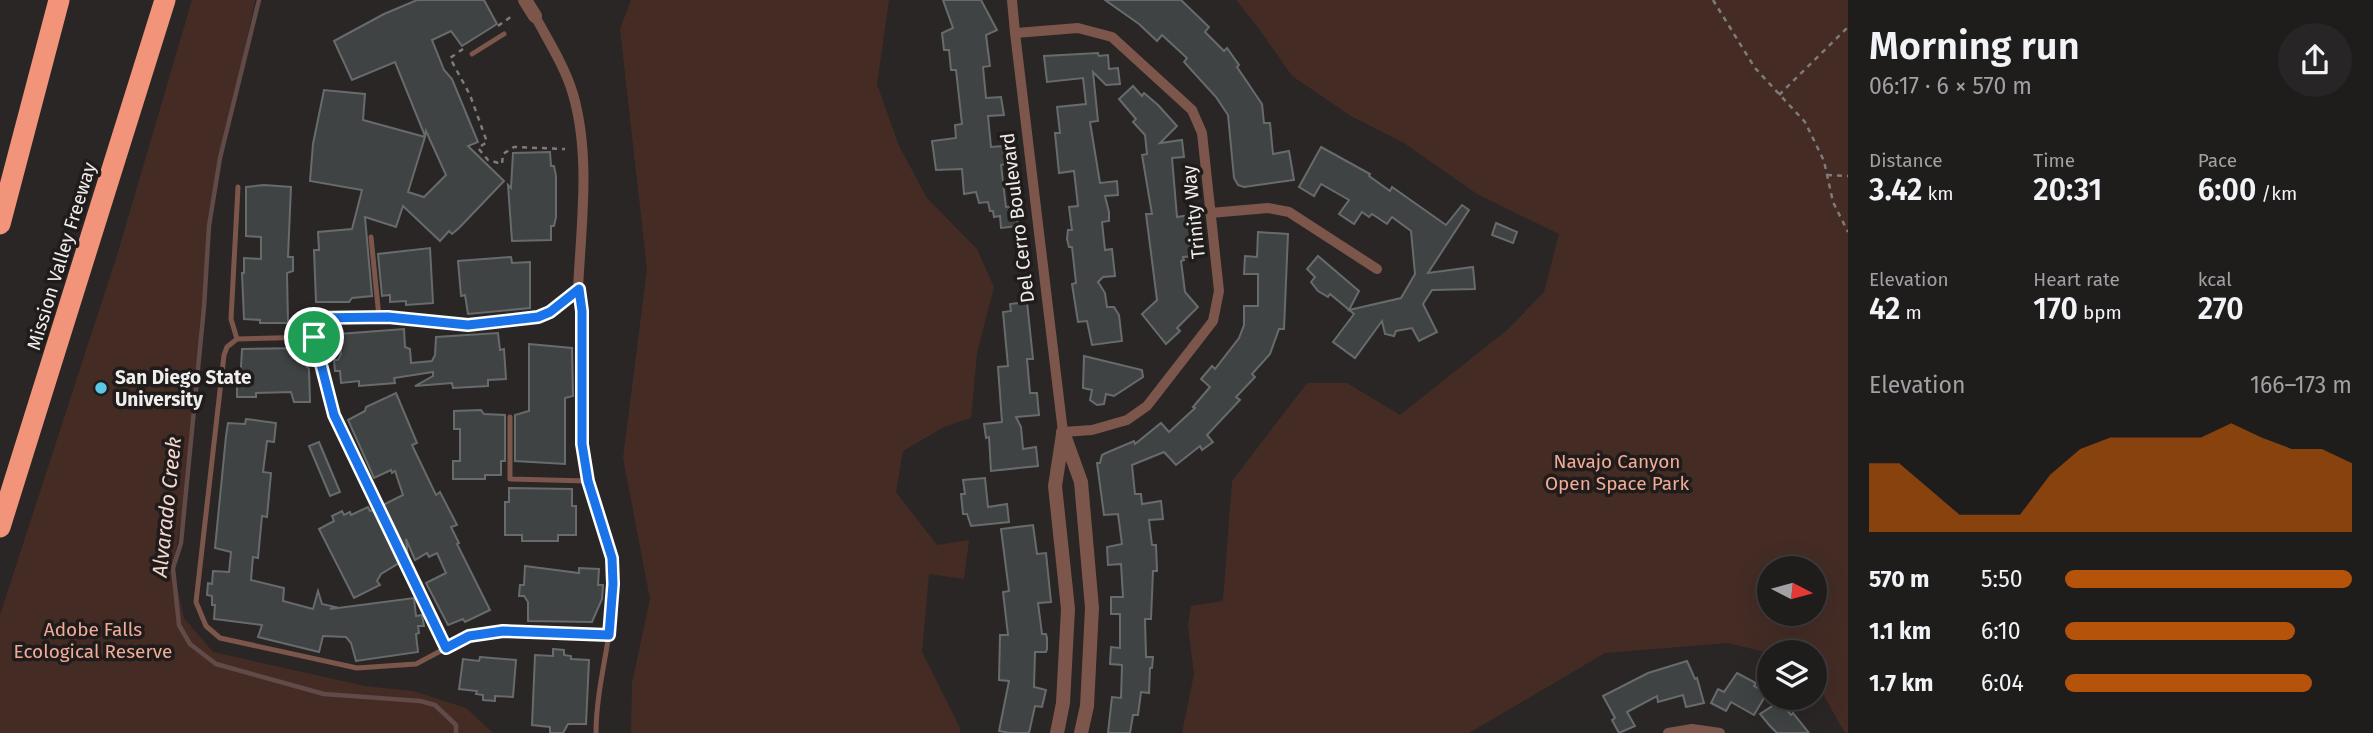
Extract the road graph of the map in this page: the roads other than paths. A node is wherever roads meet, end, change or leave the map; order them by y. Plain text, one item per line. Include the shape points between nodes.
1 (59, 0) edge
2 (165, 0) edge
3 (525, 0) edge
4 (1012, 0) edge
5 (536, 16) joint
6 (1015, 33) junction
7 (503, 34) dead end
8 (472, 54) dead end
9 (238, 187) dead end
10 (1210, 212) junction
11 (0, 224) edge
12 (372, 237) dead end
13 (1377, 269) dead end
14 (579, 289) junction
15 (379, 317) junction
16 (314, 337) junction
17 (237, 339) junction
18 (510, 417) dead end
19 (1063, 432) junction
20 (588, 481) junction
21 (0, 527) edge
22 (609, 635) junction
23 (446, 648) junction
24 (596, 733) edge
25 (1057, 733) edge
26 (1081, 733) edge
27 (1668, 733) edge
28 (1720, 733) edge

1 - 11 highway
2 - 21 highway, Mission Valley Freeway
3 - 5 street
4 - 6 street, Del Cerro Boulevard
5 - 14 street via 569,83 583,146
6 - 10 street, Trinity Way via 1078,28 1112,37 1192,110 1202,133
6 - 19 street, Del Cerro Boulevard
7 - 8 lane
9 - 17 lane via 231,318
10 - 13 street via 1268,208 1289,212
10 - 19 street, Trinity Way via 1219,290 1213,321 1147,405 1127,419 1092,430
12 - 15 lane
14 - 15 lane via 538,317 468,325
14 - 20 lane via 582,444
15 - 16 lane via 313,318
16 - 17 lane
16 - 23 lane via 334,415
17 - 23 lane via 224,355 196,602 206,626 220,638 357,668 416,664
18 - 20 lane via 510,479
19 - 25 street, Del Cerro Boulevard via 1055,486 1068,609
19 - 26 street, Del Cerro Boulevard via 1080,482 1092,608 1087,705
20 - 22 lane via 612,558
22 - 23 lane via 503,631 469,636
22 - 24 lane
27 - 28 street via 1692,729

